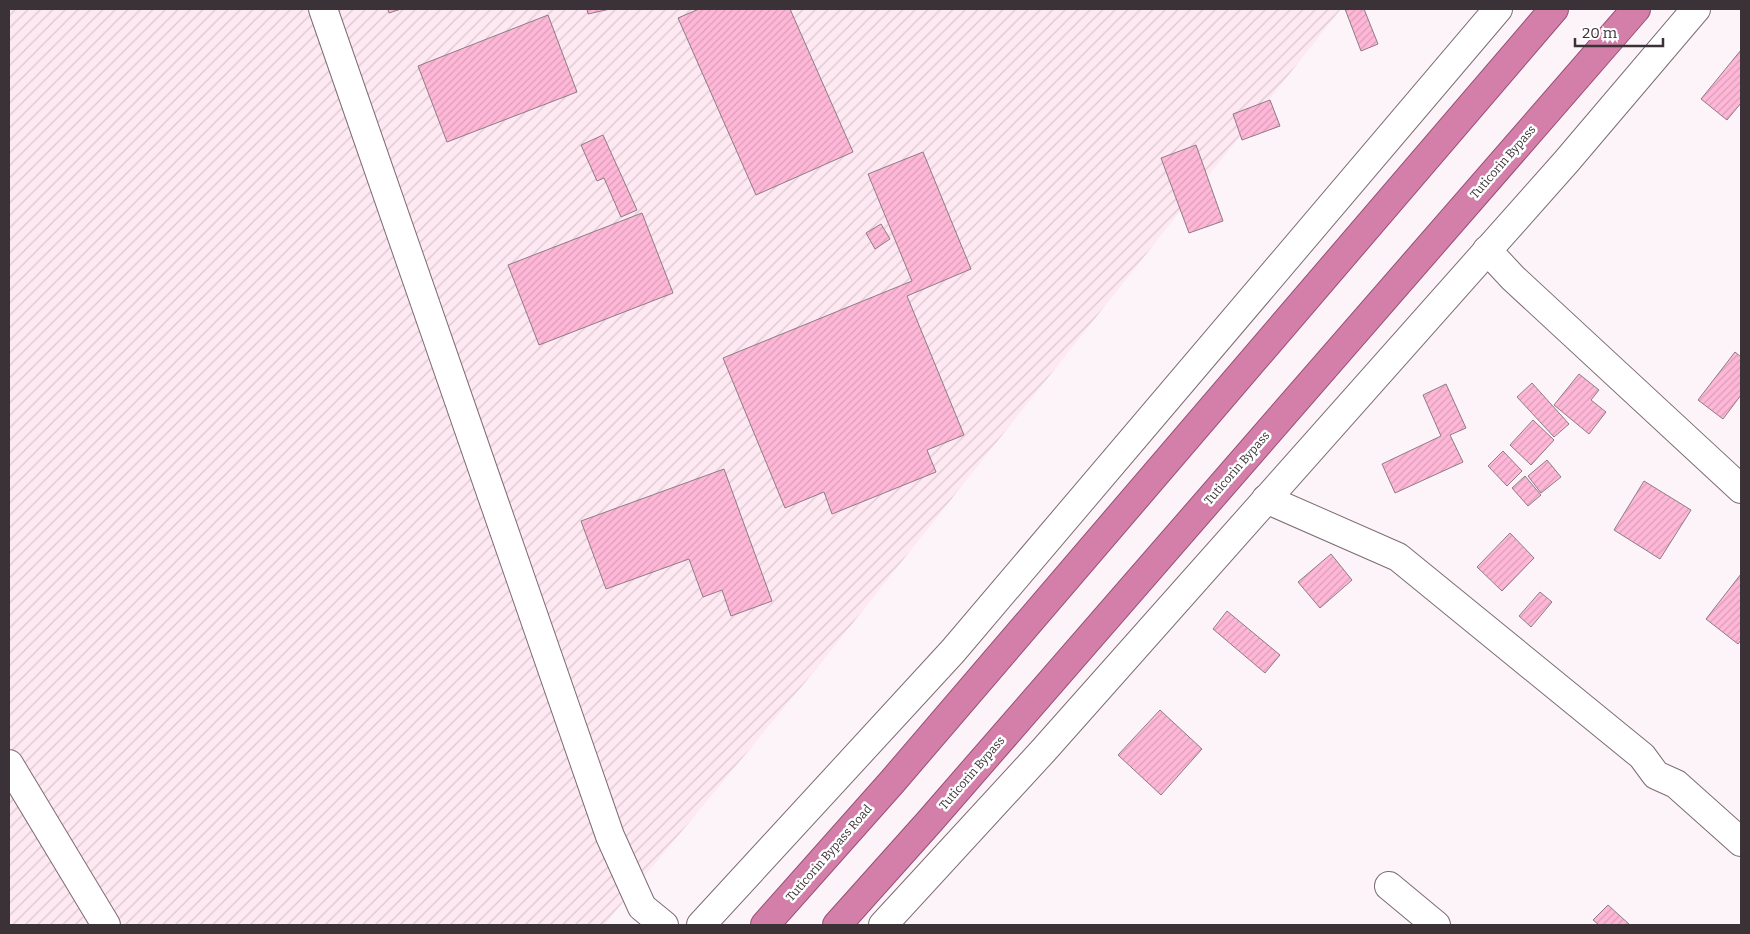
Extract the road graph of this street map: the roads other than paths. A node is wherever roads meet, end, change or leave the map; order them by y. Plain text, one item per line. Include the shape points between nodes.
1 (323, 9) edge
2 (1498, 9) edge
3 (1554, 9) edge
4 (1636, 9) edge
5 (1696, 9) edge
6 (1487, 250) junction
7 (1741, 489) edge
8 (1266, 499) junction
9 (9, 764) edge
10 (1741, 842) edge
11 (1389, 886) dead end
12 (106, 925) edge
13 (664, 925) edge
14 (701, 925) edge
15 (765, 925) edge
16 (837, 925) edge
17 (883, 925) edge
18 (1436, 925) edge

1 - 13 street via 610,836 642,908
2 - 14 street via 953,650
3 - 15 highway, Tuticorin Bypass Road via 892,782
4 - 16 highway, Tuticorin Bypass
5 - 6 street
6 - 7 street via 1513,278
6 - 8 street
8 - 10 street via 1398,558 1642,756 1656,775 1676,784
8 - 17 street
9 - 12 street
11 - 18 street

